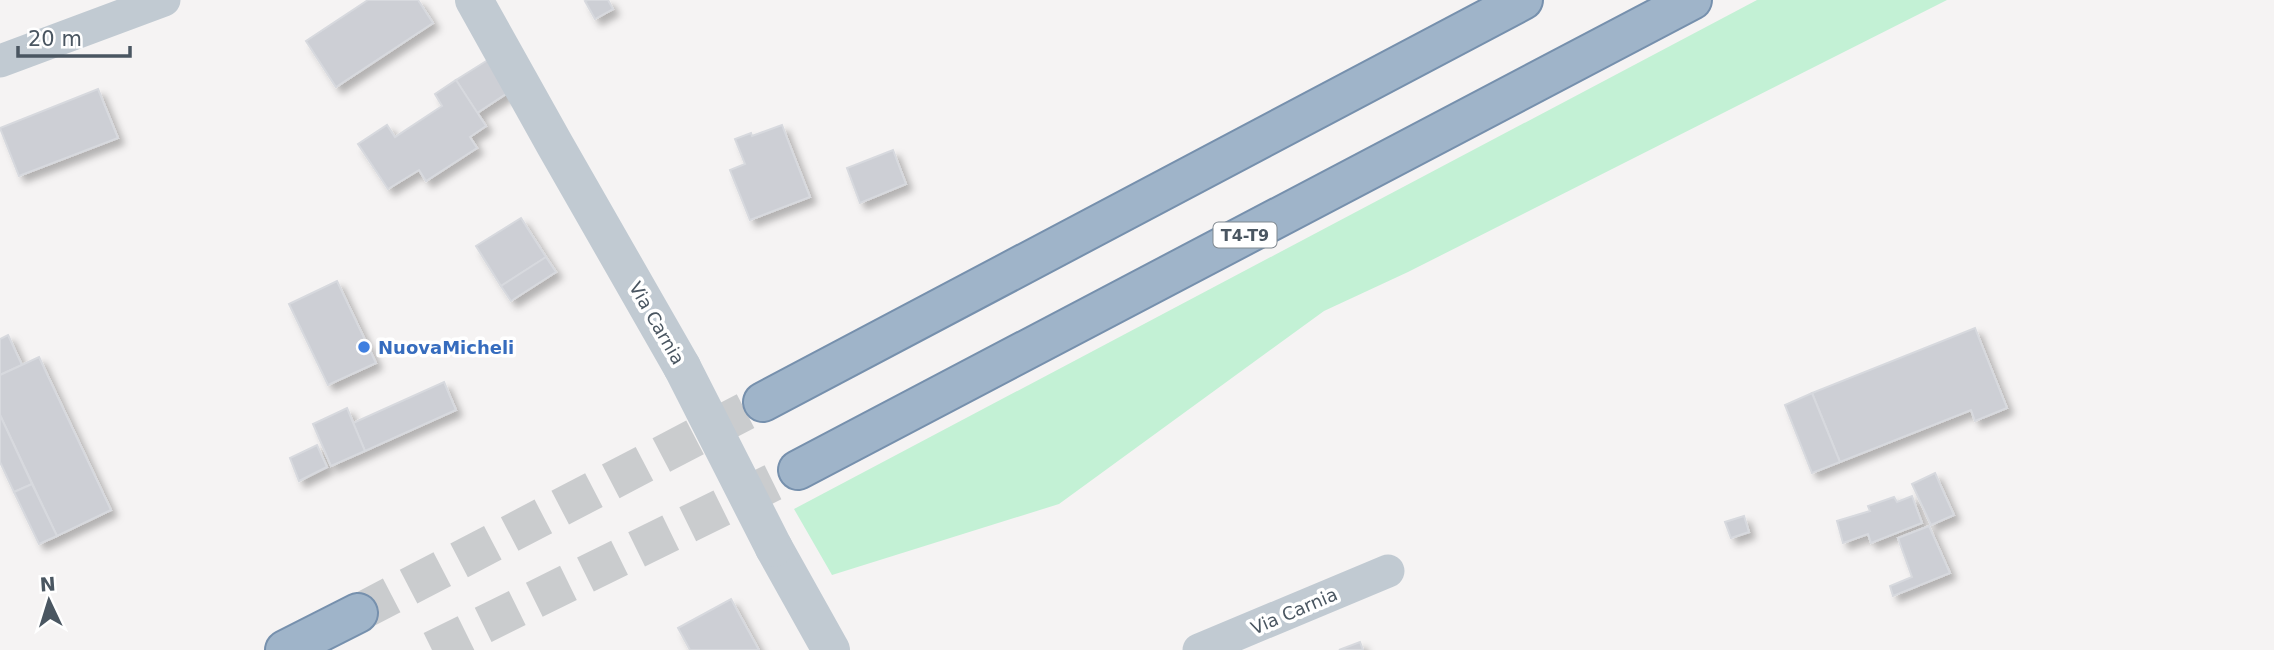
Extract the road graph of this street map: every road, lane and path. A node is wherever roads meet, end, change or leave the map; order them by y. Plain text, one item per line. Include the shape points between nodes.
1 (164, 0) edge
2 (474, 0) edge
3 (1523, 0) edge
4 (1692, 0) edge
5 (0, 61) edge
6 (762, 402) tunnel mouth
7 (798, 470) tunnel mouth
8 (1388, 571) dead end
9 (358, 613) tunnel mouth
10 (285, 650) edge
11 (831, 650) edge
12 (1199, 650) edge

1 - 5 street
2 - 11 street, Via Carnia, bridge via 682,367
3 - 6 highway
4 - 7 highway, T4-T9
8 - 12 street, Via Carnia
9 - 10 highway

